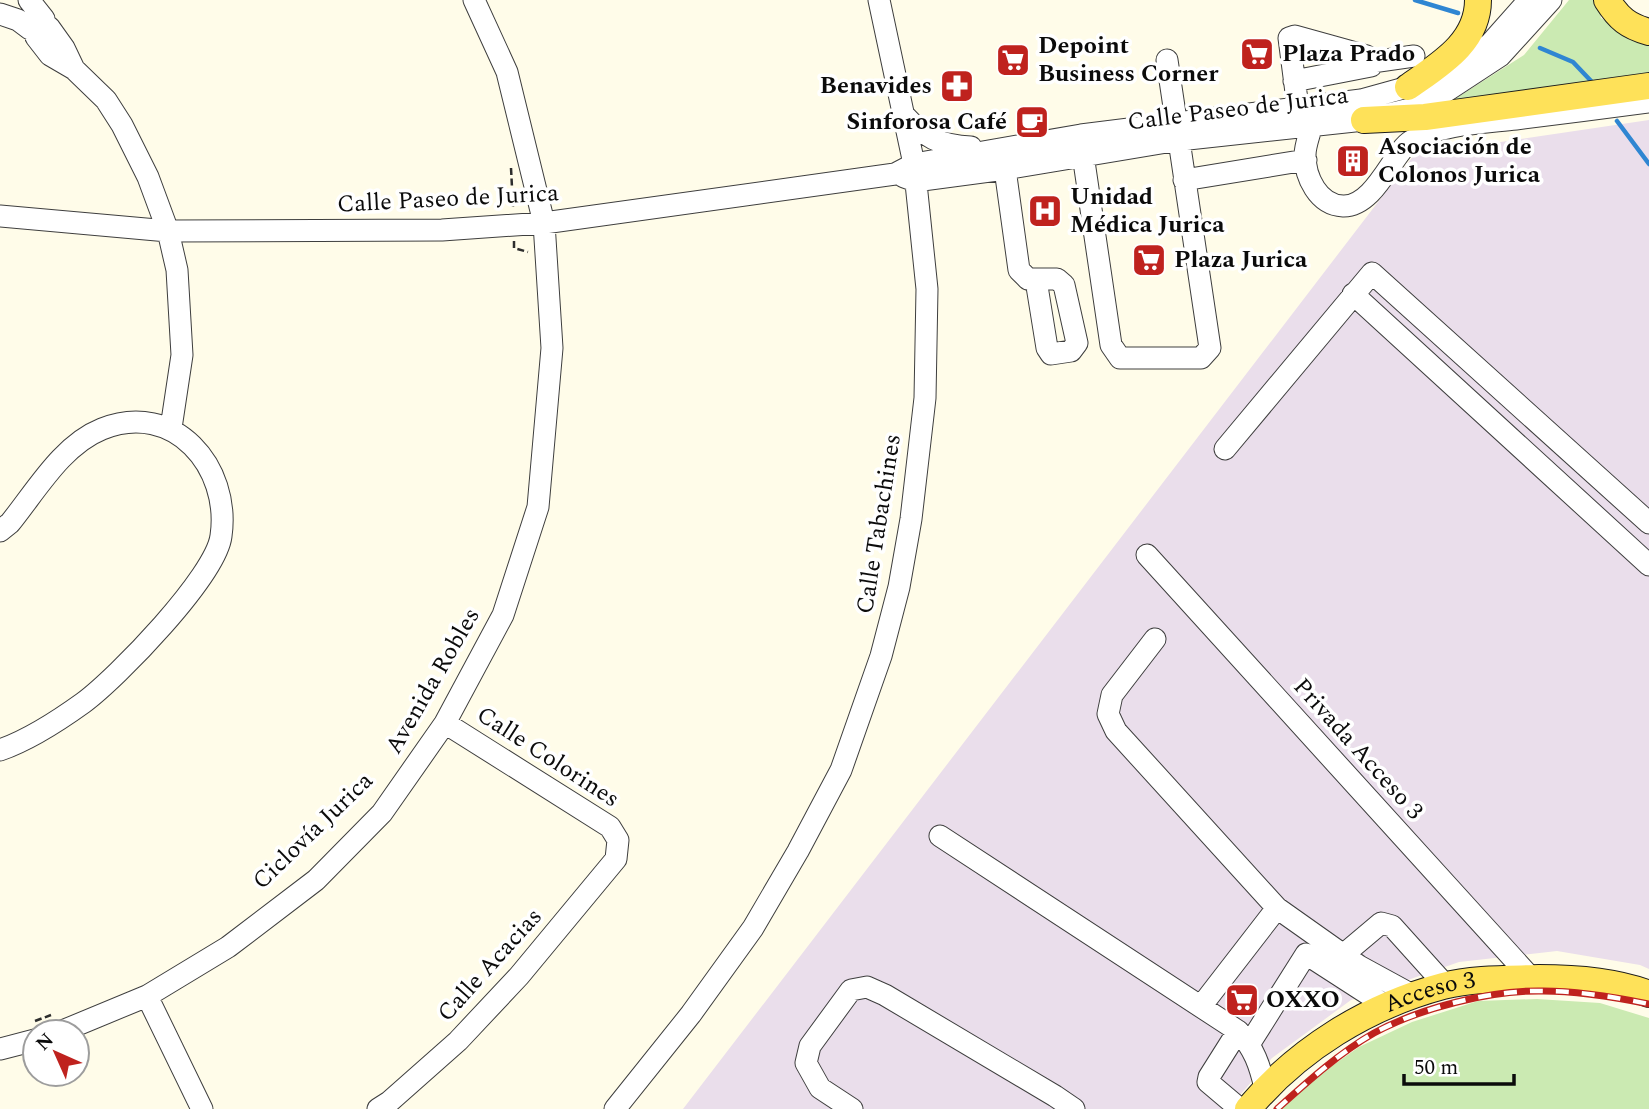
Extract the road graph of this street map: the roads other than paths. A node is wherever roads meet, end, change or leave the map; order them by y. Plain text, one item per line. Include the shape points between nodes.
1 (11, 0) edge
2 (29, 0) edge
3 (474, 0) edge
4 (879, 0) edge
5 (1551, 0) edge
6 (1607, 0) edge
7 (1478, 3) edge
8 (0, 14) edge
9 (1525, 14) edge
10 (40, 28) junction
11 (1649, 32) edge
12 (1486, 46) junction
13 (1414, 56) dead end
14 (1167, 60) dead end
15 (1373, 62) junction
16 (1294, 81) junction
17 (1409, 87) joint
18 (1642, 93) edge
19 (1298, 108) junction
20 (903, 114) junction
21 (1364, 120) junction
22 (1312, 124) junction
23 (1177, 132) junction
24 (1081, 145) junction
25 (1015, 148) junction
26 (1306, 160) junction
27 (1005, 169) junction
28 (908, 173) junction
29 (1184, 180) junction
30 (0, 216) edge
31 (544, 223) junction
32 (168, 231) junction
33 (1036, 280) dead end
34 (1353, 294) junction
35 (171, 428) junction
36 (1226, 449) dead end
37 (1649, 523) edge
38 (0, 531) edge
39 (1147, 555) dead end
40 (1649, 565) edge
41 (1155, 639) dead end
42 (445, 723) junction
43 (0, 750) edge
44 (940, 836) dead end
45 (618, 840) joint
46 (1277, 908) junction
47 (1343, 955) junction
48 (1531, 978) junction
49 (1446, 986) junction
50 (1649, 994) edge
51 (148, 996) junction
52 (1415, 996) junction
53 (1385, 1005) junction
54 (1202, 1006) junction
55 (73, 1018) edge
56 (1244, 1037) junction
57 (21, 1038) edge
58 (0, 1049) edge
59 (1265, 1088) junction
60 (202, 1109) edge
61 (378, 1109) edge
62 (615, 1109) edge
63 (852, 1109) edge
64 (1074, 1109) edge
65 (1240, 1109) edge
66 (1248, 1109) edge

1 - 8 street
2 - 10 street
3 - 31 street, Avenida Robles via 507,72
4 - 20 street, Calle Tabachines
5 - 9 street, Calle Paseo de Jurica
6 - 11 main road via 1631,27
7 - 12 main road
8 - 10 street
9 - 12 street, Calle Paseo de Jurica
10 - 32 street via 50,55 74,69 106,100 122,125
12 - 17 main road via 1452,56
12 - 21 street, Calle Paseo de Jurica via 1442,94 1410,109
13 - 15 street
14 - 23 street
15 - 16 street
15 - 16 street via 1367,56 1295,36 1289,38 1288,45
16 - 19 street
17 - 19 street, Calle Paseo de Jurica via 1360,100
18 - 21 main road via 1584,95 1425,117
18 - 26 street via 1434,131 1408,142 1383,180 1359,201 1345,206 1319,194 1307,177
19 - 23 street, Calle Paseo de Jurica
20 - 25 street via 948,146
20 - 28 street, Calle Tabachines
21 - 22 street, Calle Paseo de Jurica
22 - 23 street, Calle Paseo de Jurica
22 - 26 street
23 - 24 street, Calle Paseo de Jurica
23 - 29 street
24 - 25 street, Calle Paseo de Jurica
24 - 27 street, Calle Paseo de Jurica
24 - 29 street via 1111,345 1120,358 1201,358 1210,348
25 - 28 street, Calle Paseo de Jurica
26 - 29 street
27 - 28 street, Calle Paseo de Jurica
27 - 33 street via 1019,270
28 - 31 street, Calle Paseo de Jurica
28 - 62 street, Calle Tabachines via 927,289 925,398 911,519 881,656 841,770 798,851 752,928
30 - 32 street, Calle Paseo de Jurica
31 - 32 street, Calle Paseo de Jurica via 442,230
31 - 42 street, Avenida Robles via 552,348 538,507 503,615
32 - 35 street via 177,270 182,355
34 - 36 street
34 - 37 street via 1374,274
34 - 40 street
35 - 38 street via 149,422 125,423 102,429 74,445
35 - 43 street via 201,455 215,478 223,509 221,540 204,573 144,646 85,702
39 - 48 street, Privada Acceso 3
41 - 46 street via 1112,695 1108,714 1116,731
42 - 45 street, Calle Colorines via 610,827
42 - 51 street, Avenida Robles via 382,813 316,880 228,947
44 - 54 street
45 - 61 street, Calle Acacias via 616,859 519,976 458,1041
46 - 47 street
46 - 54 street
47 - 49 street via 1385,923
47 - 52 street
48 - 49 main road, Acceso 3
48 - 50 main road, Acceso 3 via 1568,978
49 - 52 main road, Acceso 3
51 - 55 street, Avenida Robles
51 - 60 street
52 - 53 main road, Acceso 3
53 - 56 street via 1306,954
53 - 59 main road, Acceso 3 via 1338,1031
54 - 56 street
56 - 59 street
56 - 65 street via 1208,1082
57 - 58 street
59 - 66 main road, Acceso 3
63 - 64 street via 820,1088 806,1063 810,1046 851,990 867,987

